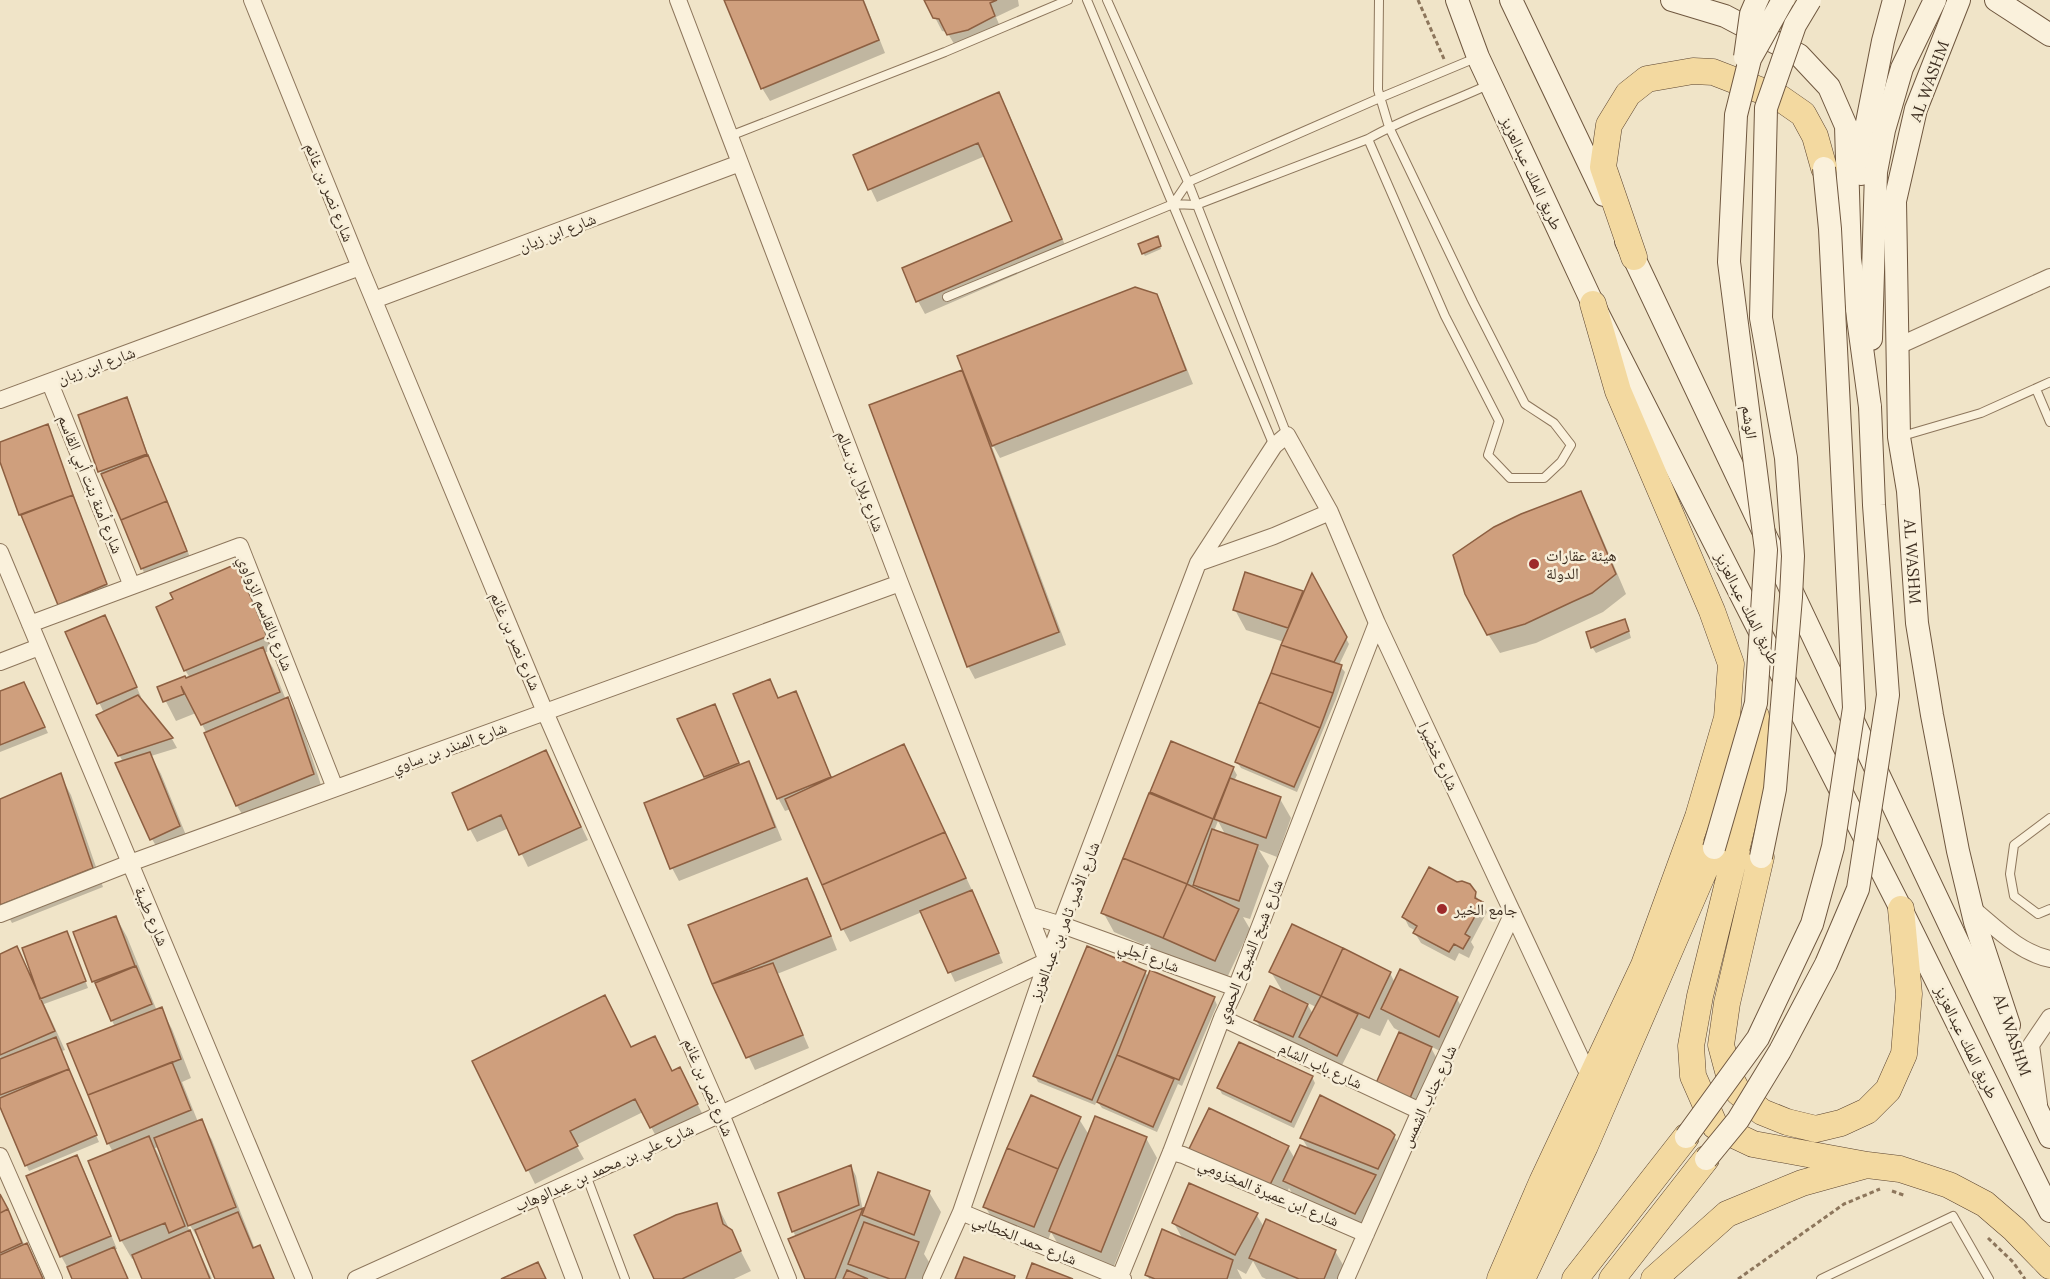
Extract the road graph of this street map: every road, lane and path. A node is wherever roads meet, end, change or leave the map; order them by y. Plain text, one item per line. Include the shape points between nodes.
1 (252, 0) edge
2 (678, 0) edge
3 (1068, 0) edge
4 (1087, 0) edge
5 (1107, 0) edge
6 (1379, 0) edge
7 (1418, 0) edge
8 (1457, 0) edge
9 (1511, 0) edge
10 (1672, 0) edge
11 (1757, 0) edge
12 (1783, 0) edge
13 (1810, 0) edge
14 (1893, 0) edge
15 (1935, 0) edge
16 (1959, 0) edge
17 (1995, 0) edge
18 (2050, 35) edge
19 (1478, 57) junction
20 (1448, 69) junction
21 (1491, 84) junction
22 (1382, 97) junction
23 (1736, 115) junction
24 (1389, 127) junction
25 (730, 136) junction
26 (1368, 139) junction
27 (740, 163) junction
28 (1824, 168) joint
29 (1188, 183) junction
30 (1173, 204) junction
31 (1196, 204) junction
32 (1634, 257) junction
33 (360, 267) junction
34 (2050, 277) edge
35 (947, 297) dead end
36 (374, 300) junction
37 (1593, 304) junction
38 (1896, 347) junction
39 (50, 382) junction
40 (2050, 382) edge
41 (2036, 389) junction
42 (0, 400) edge
43 (1870, 407) junction
44 (2050, 422) edge
45 (1287, 435) junction
46 (1899, 437) junction
47 (1274, 446) junction
48 (1330, 512) junction
49 (0, 552) edge
50 (1198, 563) junction
51 (900, 583) junction
52 (132, 586) junction
53 (1377, 623) junction
54 (30, 624) junction
55 (39, 647) junction
56 (0, 662) edge
57 (1756, 703) junction
58 (545, 712) junction
59 (335, 788) junction
60 (2050, 818) edge
61 (1714, 848) joint
62 (1761, 857) joint
63 (130, 863) junction
64 (1901, 909) junction
65 (1972, 909) junction
66 (2050, 909) edge
67 (1513, 913) junction
68 (0, 914) edge
69 (1029, 915) junction
70 (1062, 925) junction
71 (2050, 959) edge
72 (1047, 961) junction
73 (1236, 988) junction
74 (2050, 1017) edge
75 (1222, 1018) junction
76 (1590, 1078) junction
77 (1420, 1111) junction
78 (721, 1114) junction
79 (2045, 1127) edge
80 (1686, 1137) joint
81 (1171, 1152) junction
82 (0, 1156) edge
83 (1706, 1159) joint
84 (1867, 1165) junction
85 (586, 1175) junction
86 (542, 1195) junction
87 (1917, 1199) dead end
88 (2050, 1211) edge
89 (961, 1212) junction
90 (1366, 1234) junction
91 (1985, 1235) dead end
92 (2050, 1266) edge
93 (54, 1279) edge
94 (304, 1279) edge
95 (356, 1279) edge
96 (574, 1279) edge
97 (625, 1279) edge
98 (788, 1279) edge
99 (931, 1279) edge
100 (1121, 1279) edge
101 (1346, 1279) edge
102 (1500, 1279) edge
103 (1522, 1279) edge
104 (1575, 1279) edge
105 (1612, 1279) edge
106 (1654, 1279) edge
107 (1738, 1279) edge
108 (1821, 1279) edge
109 (1989, 1279) edge
110 (2025, 1279) edge

1 - 33 street, شارع نصر بن غانم
2 - 25 street, شارع بلال بن سالم
3 - 25 lane
4 - 30 lane
5 - 29 lane
6 - 22 lane via 1378,90
7 - 20 path
8 - 19 street, طريق الملك عبدالعزيز
9 - 32 street, طريق الملك عبدالعزيز
10 - 43 street via 1725,16 1799,55 1829,87 1846,126 1850,259
11 - 23 street, bridge via 1751,14
12 - 23 street, الوشم, bridge via 1750,59
13 - 62 street, bridge via 1795,25 1766,108 1761,318 1785,458 1793,556 1775,789
14 - 43 street via 1861,153
15 - 43 street, AL WASHM via 1902,68 1876,172
16 - 38 street, AL WASHM via 1916,109 1895,201
17 - 18 street
19 - 20 lane
19 - 21 street, طريق الملك عبدالعزيز
20 - 22 lane
21 - 24 lane
21 - 37 street, طريق الملك عبدالعزيز
22 - 24 lane
22 - 29 lane
23 - 57 street, الوشم, bridge via 1729,262 1766,550
24 - 26 lane
24 - 26 lane via 1525,404 1554,423 1571,445 1561,462 1544,478 1510,478 1488,455 1499,421 1445,316
25 - 27 street, شارع بلال بن سالم
26 - 31 lane
27 - 36 street, شارع ابن زيان
27 - 51 street, شارع بلال بن سالم
28 - 32 main road via 1815,136 1803,114 1780,98 1713,72 1693,71 1647,79 1628,94 1610,125 1603,167
28 - 80 street, bridge via 1854,708 1833,847 1812,924 1758,1038
29 - 30 lane
29 - 31 lane
30 - 31 lane
30 - 35 lane
30 - 47 lane
31 - 45 lane
32 - 79 street, طريق الملك عبدالعزيز
33 - 36 street, شارع نصر بن غانم
33 - 39 street, شارع ابن زيان
34 - 38 street
36 - 58 street, شارع نصر بن غانم
37 - 64 street, طريق الملك عبدالعزيز
37 - 76 main road via 1618,390 1731,664 1727,718 1698,817 1644,965
38 - 46 street, AL WASHM
39 - 42 street, شارع ابن زيان
39 - 52 street, شارع أمنة بنت أبي القاسم
40 - 41 lane
41 - 44 lane
41 - 46 lane via 1981,413
43 - 83 street, bridge via 1888,695 1858,889 1826,964 1780,1051 1738,1120
45 - 47 street, شارع الأمير ثامر بن عبدالعزيز
45 - 48 street, شارع خضيرا
46 - 65 street, AL WASHM via 1908,491 1919,635
47 - 50 street, شارع الأمير ثامر بن عبدالعزيز
48 - 50 street
48 - 53 street, شارع خضيرا
49 - 54 street, شارع طيبة
50 - 70 street, شارع الأمير ثامر بن عبدالعزيز
51 - 58 street, شارع المنذر بن ساوي
51 - 69 street, شارع بلال بن سالم
52 - 54 street, شارع بالقاسم الزواوي
52 - 59 street, شارع بالقاسم الزواوي via 240,546
53 - 67 street, شارع خضيرا
53 - 73 street, شارع شيخ الشيوخ الحموي
54 - 55 street, شارع طيبة
55 - 56 street
55 - 63 street, شارع طيبة
57 - 61 street, الوشم, bridge
57 - 84 main road via 1752,786 1700,996 1691,1046 1693,1076 1714,1126 1753,1144
58 - 59 street, شارع المنذر بن ساوي
58 - 78 street, شارع نصر بن غانم
59 - 63 street, شارع المنذر بن ساوي
60 - 66 lane via 2014,845 2010,874 2014,897 2038,914
61 - 103 main road via 1585,1146
62 - 64 main road via 1721,1045 1737,1092 1762,1112 1787,1122 1816,1129 1841,1123 1868,1111 1888,1090 1904,1054 1910,994
63 - 68 street, شارع المنذر بن ساوي
63 - 94 street, شارع طيبة
64 - 88 street, طريق الملك عبدالعزيز
65 - 71 street via 2012,941
65 - 79 street, AL WASHM
67 - 76 street, شارع خضيرا
67 - 77 street, شارع جناب الشمس
69 - 70 street, شارع أجلي
69 - 72 street, شارع بلال بن سالم
70 - 72 street, شارع الأمير ثامر بن عبدالعزيز
70 - 73 street, شارع أجلي
72 - 78 street, شارع علي بن محمد بن عبدالوهاب
72 - 89 street, شارع الأمير ثامر بن عبدالعزيز
73 - 75 street, شارع شيخ الشيوخ الحموي
74 - 79 street via 2031,1045
75 - 77 street, شارع باب الشام
75 - 81 street, شارع شيخ الشيوخ الحموي
76 - 102 main road
77 - 90 street, شارع جناب الشمس
78 - 85 street, شارع علي بن محمد بن عبدالوهاب
78 - 98 street, شارع نصر بن غانم
80 - 104 main road
81 - 90 street, شارع ابن عميرة المخزومي
81 - 100 street, شارع شيخ الشيوخ الحموي
82 - 93 street
83 - 105 main road
84 - 92 main road via 1900,1169 1949,1185 1985,1204
84 - 106 main road via 1802,1183 1727,1214
85 - 86 street, شارع علي بن محمد بن عبدالوهاب
85 - 97 lane
86 - 95 street, شارع علي بن محمد بن عبدالوهاب
86 - 96 street
87 - 107 path via 1882,1188 1844,1204
89 - 99 street, شارع الأمير ثامر بن عبدالعزيز
89 - 100 street, شارع حمد الخطابي
90 - 101 street, شارع جناب الشمس
91 - 110 path
108 - 109 lane via 1953,1216

